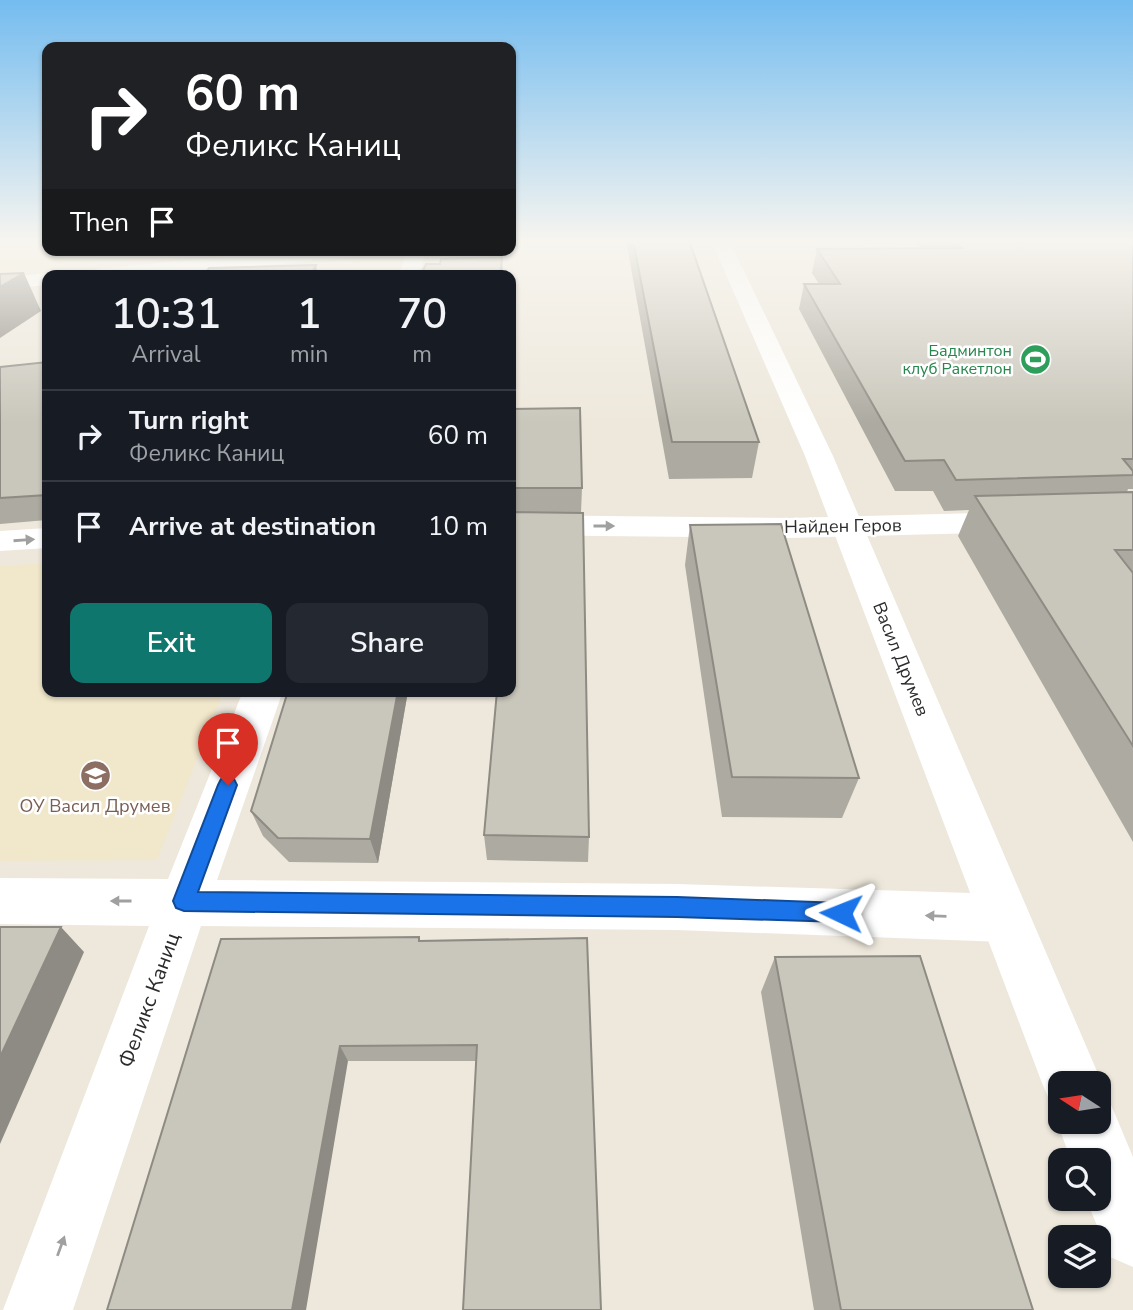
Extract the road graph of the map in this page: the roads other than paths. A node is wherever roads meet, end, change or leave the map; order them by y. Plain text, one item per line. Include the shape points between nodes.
1 (748, 301) edge
2 (1051, 521) edge
3 (516, 525) edge
4 (846, 526) junction
5 (42, 538) edge
6 (0, 541) edge
7 (261, 697) edge
8 (0, 901) edge
9 (184, 901) junction
10 (1004, 918) junction
11 (1067, 1071) edge
12 (1092, 1134) edge
13 (1133, 1234) edge
14 (38, 1310) edge

1 - 4 street, Васил Друмев
2 - 4 street, Найден Геров
3 -> 4 street, Найден Геров
4 - 10 street, Васил Друмев
6 -> 5 street
7 - 9 street, Феликс Каниц
9 -> 8 street
10 -> 9 street via 677,907
14 -> 9 street, Феликс Каниц
10 - 11 street, Васил Друмев
12 - 13 street

